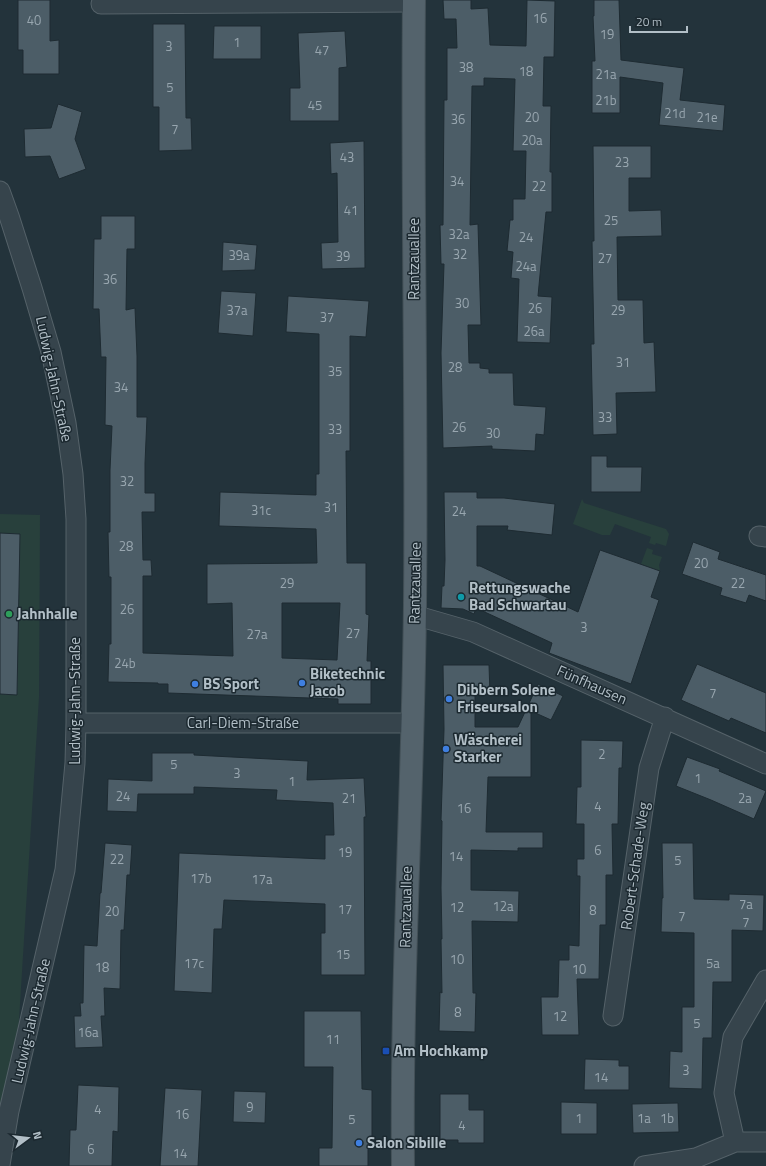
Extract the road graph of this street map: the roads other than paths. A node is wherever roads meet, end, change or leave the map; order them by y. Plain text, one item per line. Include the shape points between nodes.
1 (414, 1) edge
2 (101, 4) dead end
3 (0, 191) edge
4 (414, 615) junction
5 (665, 717) junction
6 (76, 723) junction
7 (411, 723) junction
8 (766, 764) edge
9 (766, 980) edge
10 (613, 1016) dead end
11 (735, 1142) junction
12 (766, 1142) edge
13 (0, 1166) edge
14 (404, 1166) edge
15 (644, 1166) edge

1 - 2 street
1 - 4 main road, Rantzauallee
3 - 6 street, Ludwig-Jahn-Straße via 51,352 66,423 76,519
4 - 5 street, Fünfhausen via 473,632
4 - 7 main road, Rantzauallee
5 - 8 street, Fünfhausen
5 - 10 street, Robert-Schade-Weg via 649,768
6 - 7 street, Carl-Diem-Straße
6 - 13 street, Ludwig-Jahn-Straße via 65,870 9,1111
7 - 14 main road, Rantzauallee via 403,1051
9 - 11 street via 734,1037 724,1093
11 - 12 street
11 - 15 street via 696,1158

